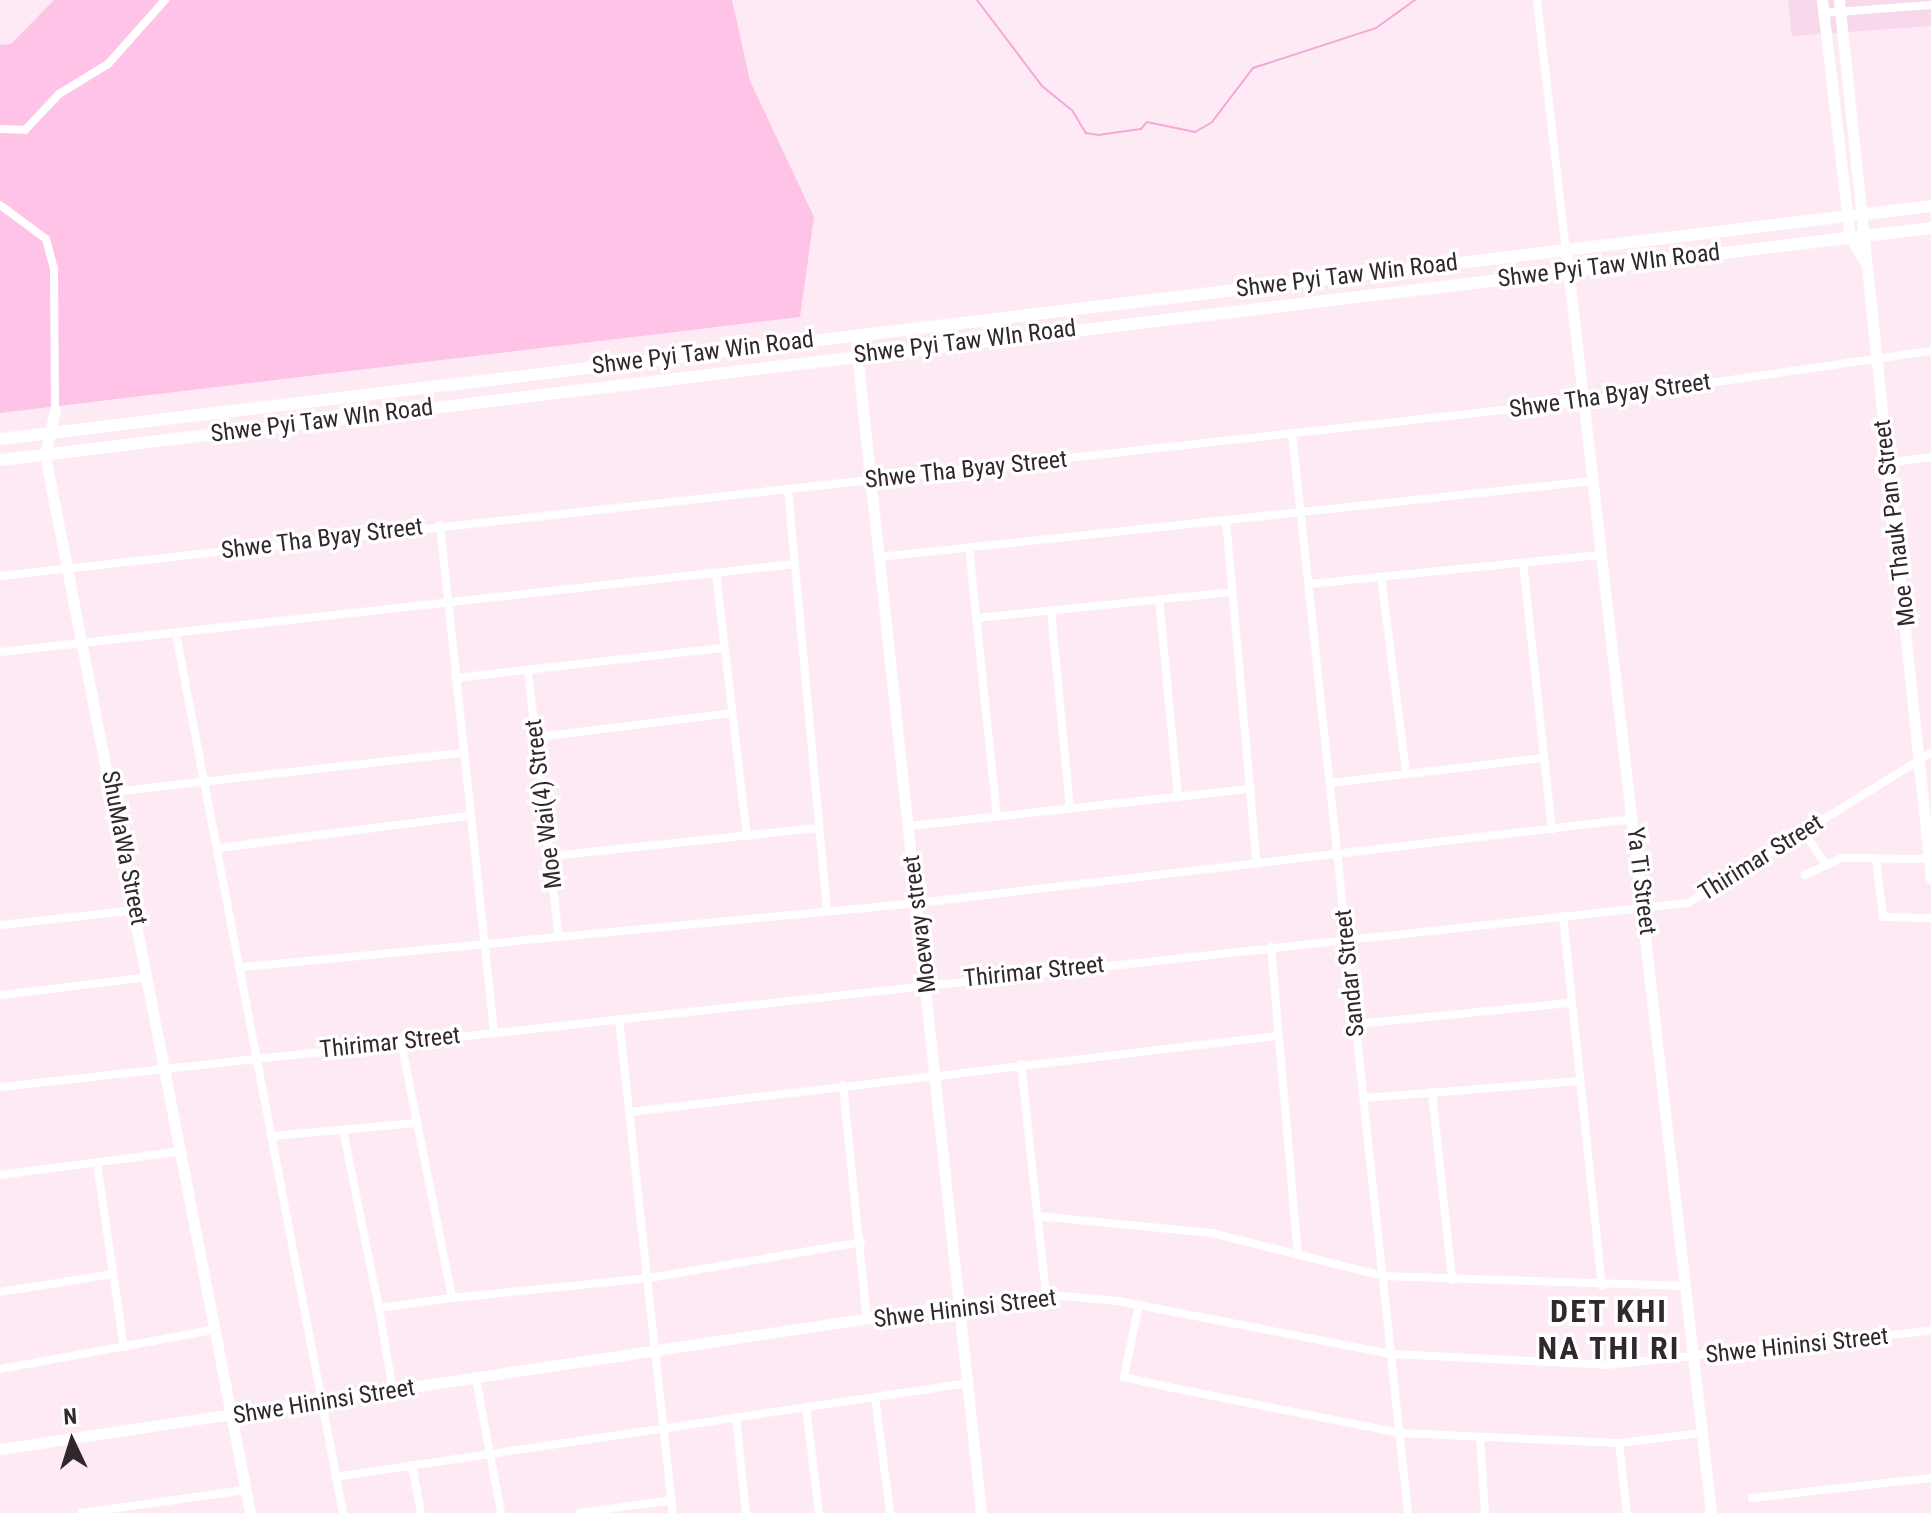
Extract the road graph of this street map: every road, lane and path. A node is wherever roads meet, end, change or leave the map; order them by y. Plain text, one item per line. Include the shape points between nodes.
1 (152, 0) edge
2 (165, 0) edge
3 (1537, 0) edge
4 (1822, 0) edge
5 (1931, 5) edge
6 (1840, 6) edge
7 (1823, 13) junction
8 (151, 14) junction
9 (0, 129) edge
10 (0, 205) edge
11 (1931, 206) edge
12 (1865, 215) junction
13 (1848, 216) junction
14 (1931, 228) edge
15 (1867, 235) junction
16 (1850, 237) junction
17 (1566, 250) junction
18 (1865, 263) junction
19 (1569, 271) junction
20 (855, 335) junction
21 (1931, 351) edge
22 (858, 355) junction
23 (1877, 358) junction
24 (533, 374) junction
25 (536, 395) junction
26 (317, 401) junction
27 (1584, 401) junction
28 (55, 410) joint
29 (319, 421) junction
30 (50, 433) junction
31 (1292, 433) junction
32 (0, 439) edge
33 (45, 455) junction
34 (1931, 457) edge
35 (0, 460) edge
36 (1887, 463) junction
37 (1593, 481) junction
38 (871, 482) junction
39 (788, 490) junction
40 (1301, 512) junction
41 (1226, 520) junction
42 (440, 525) junction
43 (969, 547) junction
44 (1602, 555) junction
45 (879, 557) junction
46 (1523, 563) junction
47 (794, 564) junction
48 (67, 568) junction
49 (716, 573) junction
50 (0, 576) edge
51 (1381, 577) junction
52 (1309, 584) junction
53 (1232, 592) junction
54 (1159, 599) junction
55 (448, 606) junction
56 (1051, 611) junction
57 (977, 618) junction
58 (176, 634) junction
59 (84, 644) junction
60 (724, 648) junction
61 (0, 652) edge
62 (528, 671) junction
63 (455, 678) junction
64 (732, 713) junction
65 (537, 737) junction
66 (462, 753) junction
67 (1927, 756) edge
68 (1544, 758) junction
69 (1406, 773) junction
70 (203, 777) junction
71 (1330, 783) junction
72 (1251, 789) junction
73 (112, 792) junction
74 (1178, 797) junction
75 (1070, 809) junction
76 (469, 816) junction
77 (997, 817) junction
78 (1633, 819) junction
79 (909, 826) junction
80 (819, 828) junction
81 (1552, 829) junction
82 (1803, 830) junction
83 (747, 836) junction
84 (218, 848) junction
85 (1338, 855) junction
86 (551, 856) junction
87 (1929, 859) junction
88 (1876, 860) junction
89 (1257, 864) junction
90 (1825, 864) junction
91 (1805, 875) dead end
92 (1931, 878) edge
93 (918, 903) junction
94 (827, 909) junction
95 (138, 910) junction
96 (1645, 911) junction
97 (1563, 916) junction
98 (1931, 918) edge
99 (0, 925) edge
100 (559, 937) junction
101 (1347, 940) junction
102 (483, 944) junction
103 (1271, 947) junction
104 (243, 967) junction
105 (148, 977) junction
106 (928, 983) junction
107 (0, 995) edge
108 (1572, 1003) junction
109 (619, 1019) junction
110 (1356, 1024) junction
111 (494, 1032) junction
112 (1277, 1036) junction
113 (401, 1042) junction
114 (259, 1057) junction
115 (1021, 1064) junction
116 (166, 1067) junction
117 (938, 1073) junction
118 (1580, 1081) junction
119 (843, 1085) junction
120 (0, 1087) edge
121 (1432, 1092) junction
122 (1364, 1098) junction
123 (630, 1112) junction
124 (416, 1123) junction
125 (343, 1130) junction
126 (273, 1136) junction
127 (182, 1151) junction
128 (97, 1163) junction
129 (0, 1175) edge
130 (1037, 1216) junction
131 (861, 1242) junction
132 (1298, 1254) junction
133 (114, 1274) junction
134 (1383, 1276) junction
135 (649, 1278) junction
136 (1452, 1280) junction
137 (1602, 1286) junction
138 (1686, 1286) junction
139 (0, 1292) edge
140 (1046, 1296) junction
141 (452, 1298) junction
142 (962, 1304) junction
143 (1139, 1305) junction
144 (379, 1308) junction
145 (867, 1320) junction
146 (212, 1330) junction
147 (1931, 1331) edge
148 (124, 1347) junction
149 (657, 1352) junction
150 (1391, 1354) junction
151 (1694, 1357) junction
152 (0, 1369) edge
153 (476, 1379) junction
154 (969, 1383) junction
155 (393, 1392) junction
156 (875, 1397) junction
157 (321, 1403) junction
158 (806, 1407) junction
159 (230, 1417) junction
160 (736, 1417) junction
161 (665, 1427) junction
162 (1400, 1433) junction
163 (1702, 1433) junction
164 (1480, 1437) junction
165 (1619, 1443) junction
166 (0, 1449) edge
167 (488, 1454) junction
168 (412, 1465) junction
169 (335, 1477) junction
170 (1931, 1478) edge
171 (245, 1490) junction
172 (1752, 1498) dead end
173 (672, 1500) junction
174 (159, 1502) junction
175 (82, 1513) edge
176 (161, 1513) edge
177 (250, 1513) edge
178 (343, 1513) edge
179 (421, 1513) edge
180 (501, 1513) edge
181 (580, 1513) edge
182 (673, 1513) edge
183 (746, 1513) edge
184 (819, 1513) edge
185 (890, 1513) edge
186 (981, 1513) edge
187 (1408, 1513) edge
188 (1485, 1513) edge
189 (1627, 1513) edge
190 (1711, 1513) edge

1 - 8 street
2 - 8 street
3 - 17 street
4 - 7 street
5 - 6 street
6 - 7 street
6 - 12 street
7 - 13 street
8 - 9 street via 108,64 59,94 25,130
10 - 28 street, ShuMaWa Street via 46,239 54,269
11 - 12 main road, Shwe Pyi Taw Win Road
12 - 13 main road, Shwe Pyi Taw Win Road
12 - 15 street
13 - 16 street
13 - 17 main road, Shwe Pyi Taw Win Road
14 - 15 main road, Shwe Pyi Taw WIn Road
15 - 16 main road, Shwe Pyi Taw WIn Road
15 - 18 street
16 - 18 street
16 - 19 main road, Shwe Pyi Taw WIn Road
17 - 19 street, Ya Ti Street
17 - 20 main road, Shwe Pyi Taw Win Road
18 - 23 street, Moe Thauk Pan Street
19 - 22 main road, Shwe Pyi Taw WIn Road
19 - 27 street, Ya Ti Street
20 - 22 street, Moeway street
20 - 24 main road, Shwe Pyi Taw Win Road
21 - 23 street, Shwe Tha Byay Street
22 - 25 main road, Shwe Pyi Taw WIn Road
22 - 38 street, Moeway street
23 - 27 street, Shwe Tha Byay Street
23 - 36 street, Moe Thauk Pan Street
24 - 25 street
24 - 26 main road, Shwe Pyi Taw Win Road
25 - 29 main road, Shwe Pyi Taw WIn Road
26 - 29 street
26 - 30 main road, Shwe Pyi Taw Win Road
27 - 31 street, Shwe Tha Byay Street
27 - 37 street, Ya Ti Street
28 - 30 street, ShuMaWa Street
29 - 33 main road, Shwe Pyi Taw WIn Road
30 - 32 main road, Shwe Pyi Taw Win Road
30 - 33 street, ShuMaWa Street
31 - 38 street, Shwe Tha Byay Street
31 - 40 street, Sandar Street
33 - 35 main road, Shwe Pyi Taw WIn Road
33 - 48 street, ShuMaWa Street
34 - 36 street
36 - 67 street, Moe Thauk Pan Street
37 - 40 street
37 - 44 street, Ya Ti Street
38 - 39 street, Shwe Tha Byay Street
38 - 45 street, Moeway street
39 - 42 street, Shwe Tha Byay Street
39 - 47 street
40 - 41 street
40 - 52 street, Sandar Street
41 - 43 street
41 - 53 street
42 - 48 street, Shwe Tha Byay Street
42 - 55 street
43 - 45 street
43 - 57 street
44 - 46 street
44 - 78 street, Ya Ti Street
45 - 79 street, Moeway street
46 - 51 street
46 - 68 street
47 - 49 street
47 - 80 street
48 - 50 street, Shwe Tha Byay Street
48 - 59 street, ShuMaWa Street
49 - 55 street
49 - 60 street
51 - 52 street
51 - 69 street
52 - 71 street, Sandar Street
53 - 54 street
53 - 72 street
54 - 56 street
54 - 74 street
55 - 58 street
55 - 63 street
56 - 57 street
56 - 75 street
57 - 77 street
58 - 59 street
58 - 70 street
59 - 61 street
59 - 73 street, ShuMaWa Street
60 - 62 street
60 - 64 street
62 - 63 street
62 - 65 street, Moe Wai(4) Street
63 - 66 street
64 - 65 street
64 - 83 street
65 - 86 street, Moe Wai(4) Street
66 - 70 street
66 - 76 street
67 - 82 street, Thirimar Street
67 - 87 street, Moe Thauk Pan Street
68 - 69 street
68 - 81 street
69 - 71 street
70 - 73 street
70 - 84 street
71 - 85 street, Sandar Street
72 - 74 street
72 - 89 street
73 - 95 street, ShuMaWa Street
74 - 75 street
75 - 77 street
76 - 84 street
76 - 102 street
77 - 79 street
78 - 81 street
78 - 96 street, Ya Ti Street
79 - 93 street, Moeway street
80 - 83 street
80 - 94 street
81 - 85 street
82 - 90 street
82 - 96 street, Thirimar Street via 1727,885 1688,903
83 - 86 street
84 - 104 street
85 - 89 street
85 - 101 street, Sandar Street
86 - 100 street, Moe Wai(4) Street
87 - 88 street
87 - 92 street, Moe Thauk Pan Street
88 - 90 street via 1861,856
88 - 98 street via 1883,917
89 - 93 street
90 - 91 street
93 - 94 street
93 - 106 street, Moeway street
94 - 100 street
95 - 99 street
95 - 105 street, ShuMaWa Street
96 - 97 street, Thirimar Street
96 - 138 street, Ya Ti Street
97 - 101 street, Thirimar Street
97 - 108 street
100 - 102 street
101 - 103 street, Thirimar Street
101 - 110 street, Sandar Street
102 - 104 street
102 - 111 street
103 - 106 street, Thirimar Street
103 - 112 street
104 - 114 street
105 - 107 street
105 - 116 street, ShuMaWa Street
106 - 109 street, Thirimar Street
106 - 117 street, Moeway street
108 - 110 street
108 - 118 street
109 - 111 street, Thirimar Street
109 - 123 street
110 - 122 street, Sandar Street
111 - 113 street, Thirimar Street
112 - 115 street
112 - 132 street
113 - 114 street, Thirimar Street
113 - 124 street
114 - 116 street, Thirimar Street
114 - 126 street
115 - 117 street
115 - 130 street
116 - 120 street, Thirimar Street
116 - 127 street, ShuMaWa Street
117 - 119 street
117 - 142 street, Moeway street
118 - 121 street
118 - 137 street
119 - 123 street
119 - 131 street
121 - 122 street
121 - 136 street
122 - 134 street, Sandar Street
123 - 135 street
124 - 125 street
124 - 141 street
125 - 126 street
125 - 144 street
126 - 157 street
127 - 128 street
127 - 146 street, ShuMaWa Street
128 - 129 street
128 - 133 street
130 - 132 street via 1211,1233
130 - 140 street
131 - 135 street
131 - 145 street
132 - 134 street
133 - 139 street
133 - 148 street
134 - 136 street
134 - 150 street, Sandar Street
135 - 141 street
135 - 149 street
136 - 137 street
137 - 138 street
138 - 151 street, Ya Ti Street
140 - 142 street, Shwe Hininsi Street
140 - 143 street, Shwe Hininsi Street
141 - 144 street
142 - 145 street, Shwe Hininsi Street
142 - 154 street, Moeway street
143 - 150 street, Shwe Hininsi Street
143 - 162 street via 1124,1377
144 - 155 street
145 - 149 street, Shwe Hininsi Street
146 - 148 street
146 - 159 street, ShuMaWa Street
147 - 151 street, Shwe Hininsi Street
148 - 152 street
149 - 153 street, Shwe Hininsi Street
149 - 161 street
150 - 151 street, Shwe Hininsi Street via 1606,1365
150 - 162 street, Sandar Street
151 - 163 street, Ya Ti Street
153 - 155 street, Shwe Hininsi Street
153 - 167 street
154 - 156 street
154 - 186 street, Moeway street
155 - 157 street, Shwe Hininsi Street
156 - 158 street
156 - 185 street
157 - 159 street, Shwe Hininsi Street
157 - 169 street
158 - 160 street
158 - 184 street
159 - 166 street, Shwe Hininsi Street
159 - 171 street, ShuMaWa Street
160 - 161 street
160 - 183 street
161 - 167 street
161 - 173 street
162 - 164 street
162 - 187 street, Sandar Street
163 - 165 street
163 - 190 street, Ya Ti Street
164 - 165 street
164 - 188 street
165 - 189 street
167 - 168 street
167 - 180 street
168 - 169 street
168 - 179 street
169 - 178 street
170 - 172 street
171 - 174 street
171 - 177 street, ShuMaWa Street
173 - 181 street
173 - 182 street
174 - 175 street
174 - 176 street

